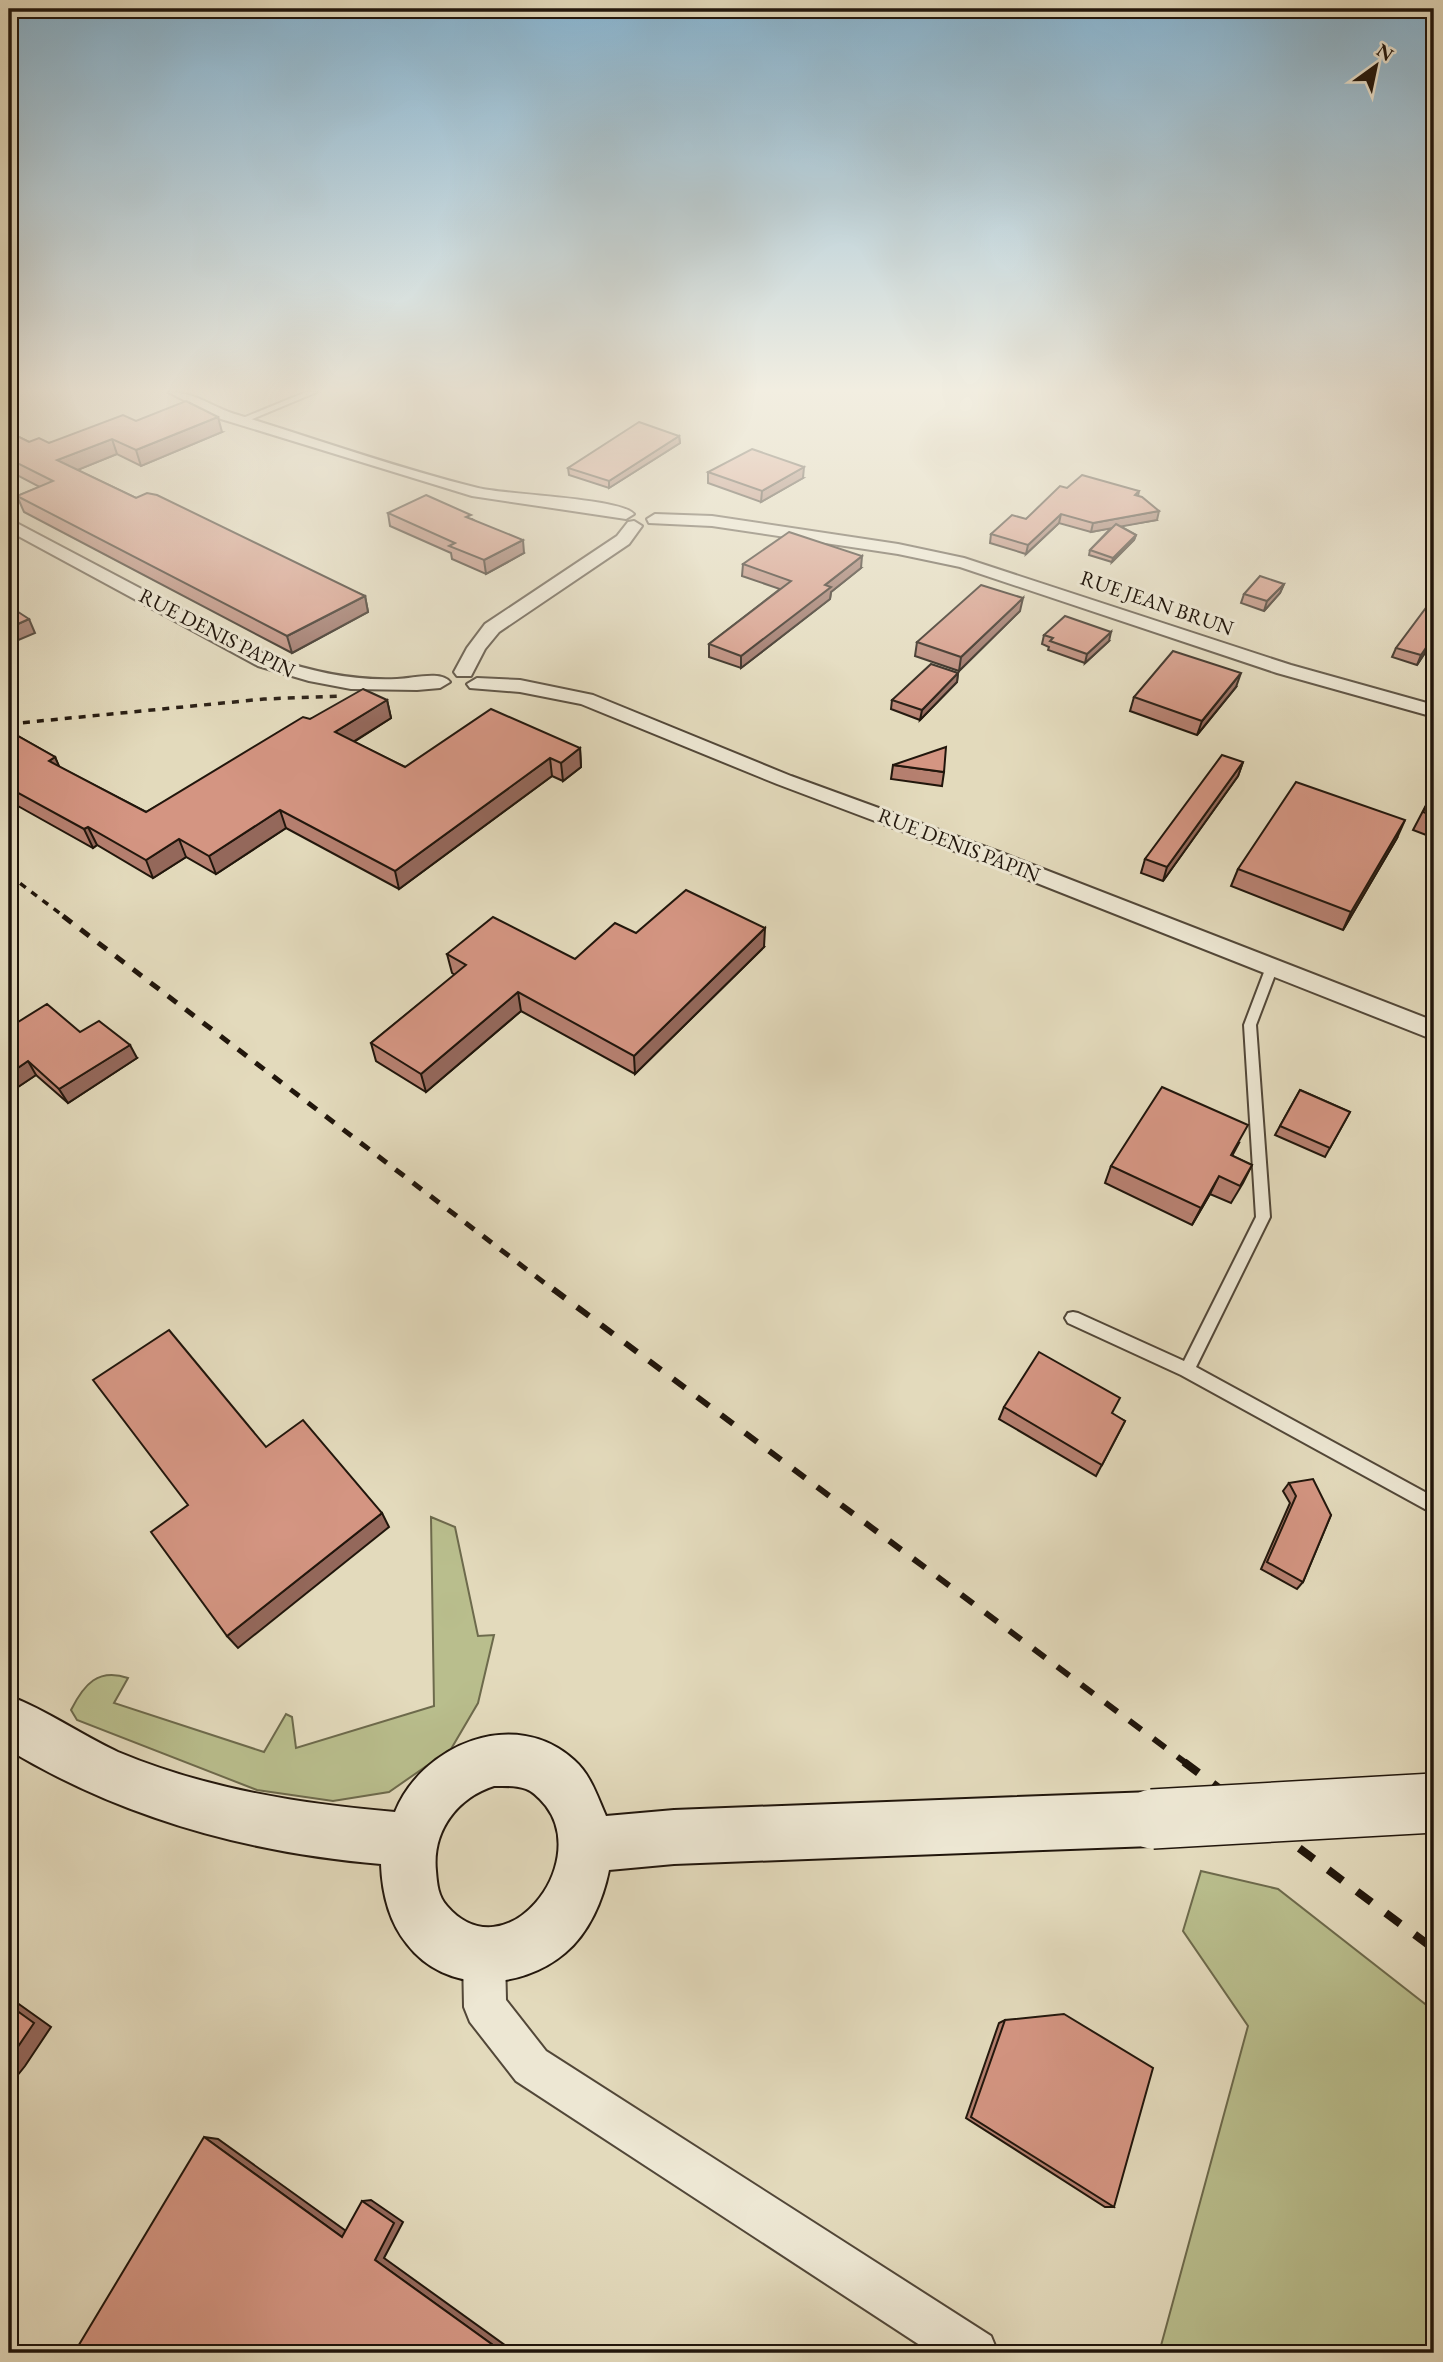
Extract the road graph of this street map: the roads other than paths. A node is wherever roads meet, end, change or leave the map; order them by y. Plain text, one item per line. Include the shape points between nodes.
1 (551, 502) edge
2 (630, 520) junction
3 (9, 524) edge
4 (459, 685) junction
5 (1434, 711) edge
6 (1272, 967) junction
7 (1434, 1031) edge
8 (1073, 1318) dead end
9 (1187, 1370) junction
10 (1434, 1506) edge
11 (9, 1721) edge
12 (1434, 1803) edge
13 (411, 1840) junction
14 (586, 1845) junction
15 (484, 1956) junction
16 (974, 2353) edge

1 - 2 street
2 - 4 street via 623,540 492,628 476,648
2 - 5 street, RUE JEAN BRUN via 650,524 655,519 712,521 964,563 1284,669
3 - 4 street, RUE DENIS PAPIN via 265,662 304,677 396,687
4 - 6 street, RUE DENIS PAPIN via 520,686 586,699
6 - 7 street, RUE DENIS PAPIN
6 - 9 lane via 1250,1025 1263,1217
8 - 9 lane
9 - 10 lane
11 - 13 main road via 124,1783 234,1817 343,1835
12 - 14 main road, bridge via 674,1837
13 - 14 main road via 423,1811 442,1786 467,1768 494,1760 522,1761 547,1770 567,1789 581,1815
13 - 15 main road via 407,1873 414,1905 430,1931 455,1949
14 - 15 main road via 572,1899 545,1935 515,1951
15 - 16 street via 485,2007 531,2066

